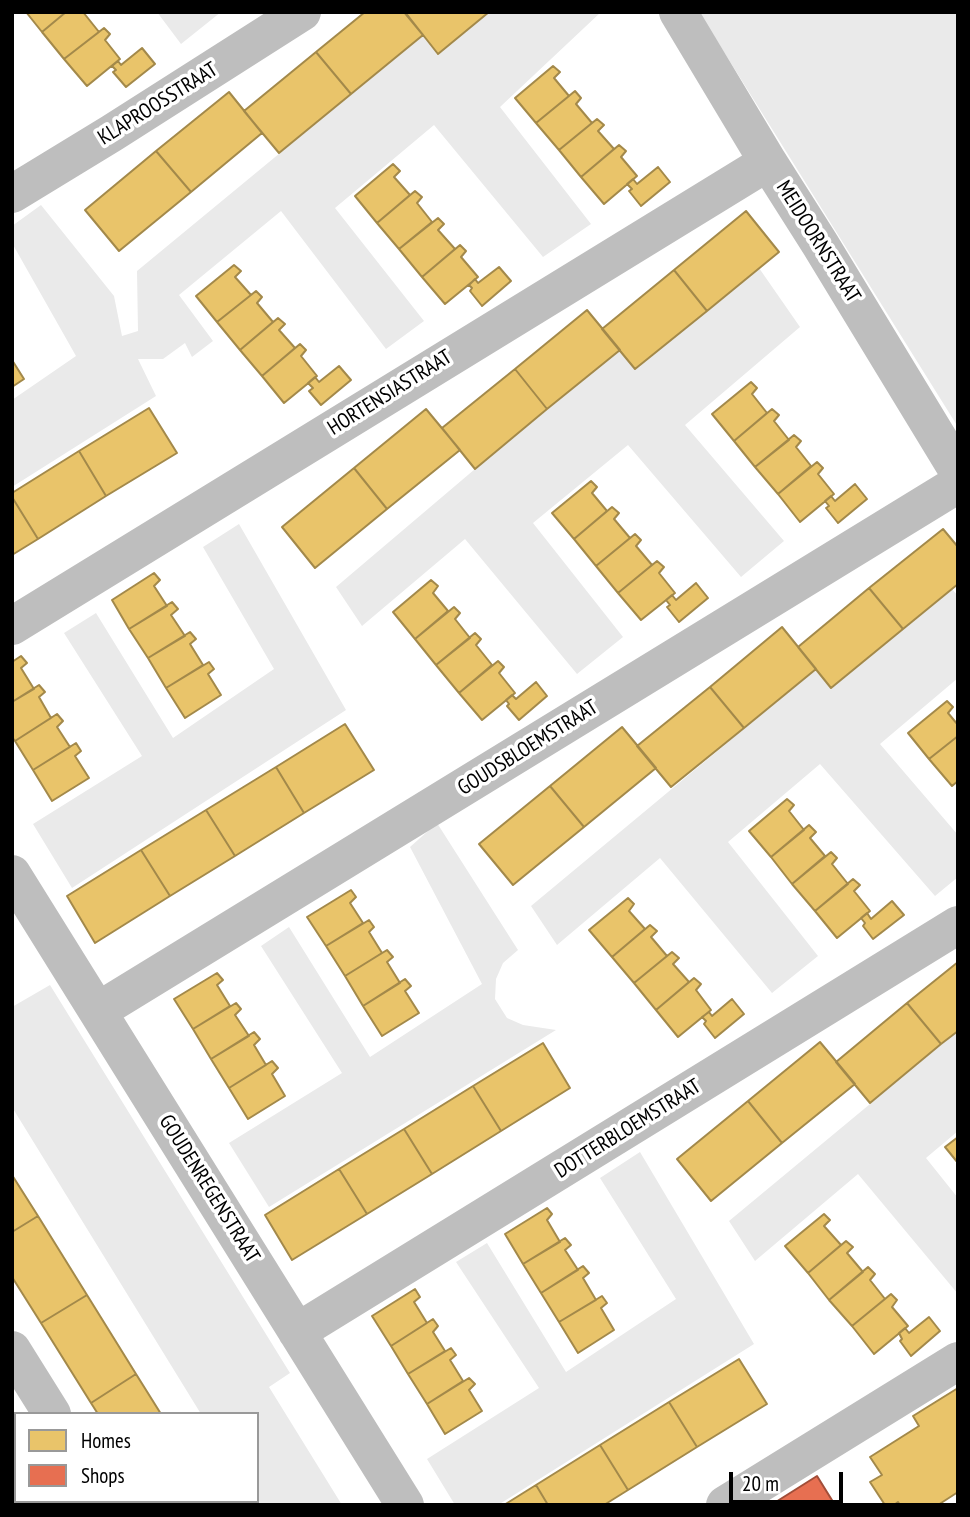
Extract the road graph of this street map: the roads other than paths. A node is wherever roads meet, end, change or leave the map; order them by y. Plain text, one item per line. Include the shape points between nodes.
1 (302, 12) edge
2 (678, 12) edge
3 (768, 162) junction
4 (12, 194) edge
5 (958, 471) edge
6 (958, 484) edge
7 (12, 626) edge
8 (12, 874) edge
9 (958, 925) edge
10 (98, 1012) junction
11 (297, 1332) junction
12 (12, 1350) edge
13 (958, 1361) edge
14 (51, 1412) edge
15 (405, 1505) edge
16 (725, 1505) edge

1 - 4 street, KLAPROOSSTRAAT
2 - 3 street, MEIDOORNSTRAAT
3 - 5 street, MEIDOORNSTRAAT
3 - 7 street, HORTENSIASTRAAT
6 - 10 street, GOUDSBLOEMSTRAAT
8 - 10 street, GOUDENREGENSTRAAT
9 - 11 street, DOTTERBLOEMSTRAAT
10 - 11 street, GOUDENREGENSTRAAT
11 - 15 street, GOUDENREGENSTRAAT
12 - 14 street
13 - 16 street

